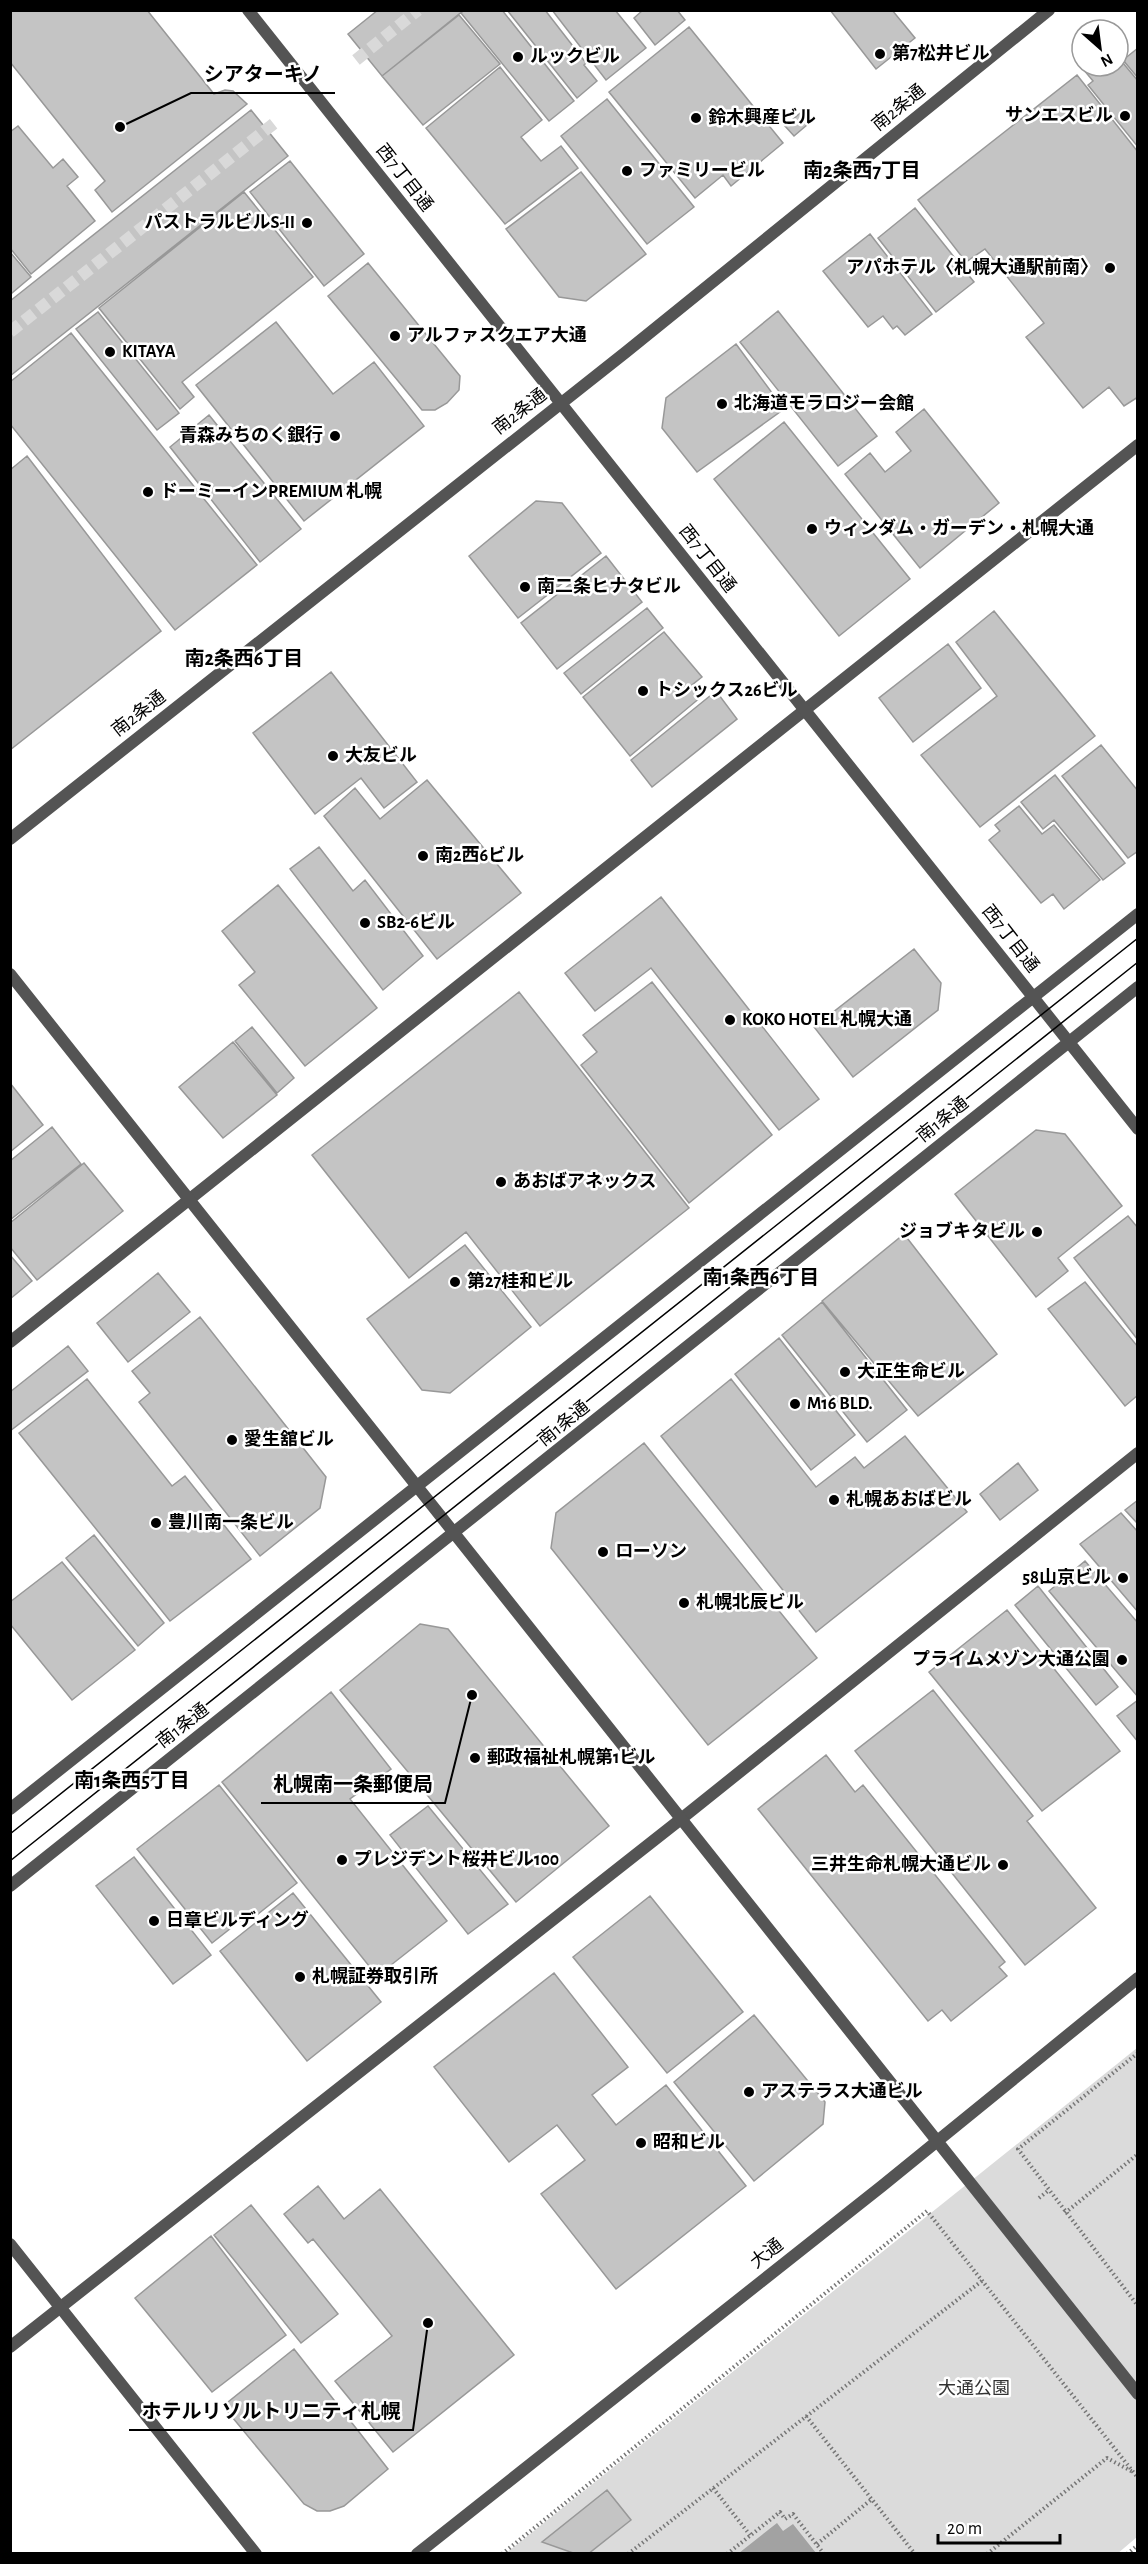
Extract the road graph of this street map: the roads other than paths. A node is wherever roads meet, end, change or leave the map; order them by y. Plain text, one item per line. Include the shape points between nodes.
1 (248, 10) edge
2 (1049, 10) edge
3 (561, 403) junction
4 (1137, 445) edge
5 (803, 709) junction
6 (10, 839) edge
7 (1137, 914) edge
8 (10, 974) edge
9 (1137, 987) edge
10 (1034, 998) junction
11 (1069, 1042) junction
12 (1137, 1129) edge
13 (189, 1200) junction
14 (10, 1342) edge
15 (1137, 1454) edge
16 (418, 1487) junction
17 (455, 1534) junction
18 (10, 1809) edge
19 (681, 1819) junction
20 (10, 1886) edge
21 (1137, 1978) edge
22 (936, 2140) junction
23 (10, 2244) edge
24 (60, 2307) junction
25 (10, 2347) edge
26 (1137, 2394) edge
27 (256, 2553) edge
28 (417, 2553) edge

1 - 3 street, 西7丁目通
2 - 3 street, 南2条通
3 - 5 street, 西7丁目通
3 - 6 street, 南2条通
4 - 5 street
5 - 10 street, 西7丁目通
5 - 13 street
7 - 10 street
8 - 13 street
9 - 11 street, 南1条通
10 - 11 street, 西7丁目通
10 - 16 street
11 - 12 street, 西7丁目通
11 - 17 street, 南1条通
13 - 14 street
13 - 16 street
15 - 19 street
16 - 17 street
16 - 18 street
17 - 19 street
17 - 20 street, 南1条通
19 - 22 street
19 - 24 street
21 - 22 street, 大通
22 - 26 street
22 - 28 street, 大通
23 - 24 street
24 - 25 street
24 - 27 street

